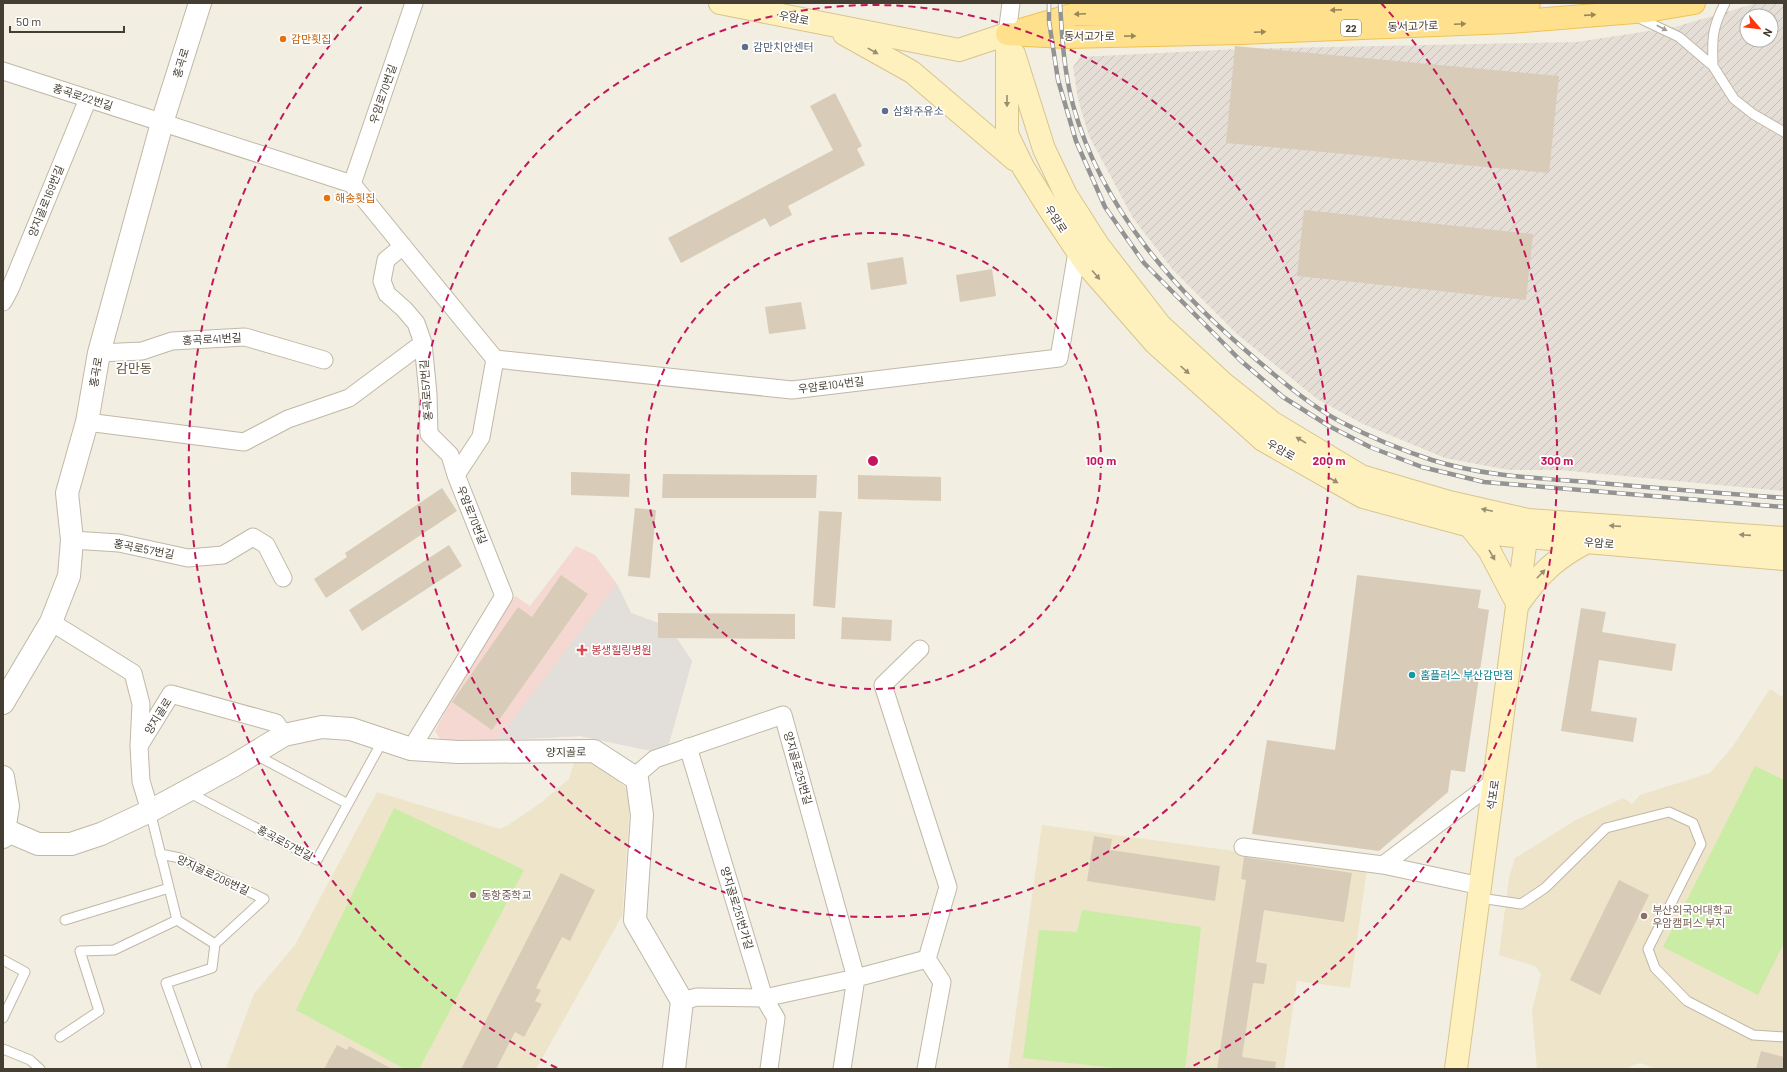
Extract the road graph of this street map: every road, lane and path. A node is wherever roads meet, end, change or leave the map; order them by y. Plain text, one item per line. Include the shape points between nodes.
1 (200, 3) edge
2 (414, 3) edge
3 (720, 3) edge
4 (1011, 3) edge
5 (1206, 3) edge
6 (1529, 3) edge
7 (1694, 3) edge
8 (1725, 3) edge
9 (1142, 8) edge
10 (1258, 13) junction
11 (1626, 13) junction
12 (827, 25) junction
13 (1007, 34) junction
14 (1181, 34) junction
15 (1713, 66) junction
16 (3, 71) edge
17 (88, 99) junction
18 (162, 123) junction
19 (1784, 132) edge
20 (1023, 167) junction
21 (352, 184) junction
22 (403, 246) junction
23 (1078, 252) junction
24 (3, 302) edge
25 (424, 343) junction
26 (99, 353) junction
27 (495, 359) junction
28 (324, 360) dead end
29 (86, 422) junction
30 (456, 475) junction
31 (1468, 524) junction
32 (1527, 528) junction
33 (1784, 538) edge
34 (72, 540) junction
35 (1587, 542) junction
36 (1784, 559) edge
37 (283, 578) dead end
38 (1518, 605) junction
39 (51, 622) junction
40 (920, 649) dead end
41 (3, 703) edge
42 (284, 735) junction
43 (384, 739) junction
44 (139, 746) junction
45 (688, 747) junction
46 (411, 749) junction
47 (254, 754) junction
48 (3, 777) edge
49 (634, 777) junction
50 (1495, 781) junction
51 (187, 791) junction
52 (348, 804) junction
53 (150, 811) junction
54 (4, 832) edge
55 (1243, 847) dead end
56 (160, 854) junction
57 (1383, 865) junction
58 (169, 888) junction
59 (1480, 892) junction
60 (65, 920) dead end
61 (177, 920) junction
62 (215, 944) junction
63 (927, 959) junction
64 (3, 960) edge
65 (856, 978) junction
66 (764, 998) junction
67 (682, 1001) junction
68 (3, 1018) edge
69 (60, 1037) dead end
70 (1784, 1037) edge
71 (3, 1049) edge
72 (40, 1069) edge
73 (197, 1069) edge
74 (674, 1069) edge
75 (769, 1069) edge
76 (842, 1069) edge
77 (926, 1069) edge
78 (1456, 1069) edge

1 - 18 street, 홍곡로
2 - 21 street, 우암로70번길
3 - 12 main road, 우암로
4 - 13 street
5 - 10 main road
6 -> 10 main road, 동서고가로 / 22
7 - 11 main road, 동서고가로 / 22
8 - 15 lane via 1716,20 1712,36
9 - 10 main road, 동서고가로 / 22 via 1204,14
9 -> 13 main road, 동서고가로 / 22 via 1075,14
9 - 14 main road
14 -> 11 main road, 동서고가로 / 22 via 1502,22
11 -> 15 lane via 1656,24 1680,37
12 - 13 main road, 우암로 via 959,50
12 -> 20 main road via 912,72
13 -> 14 main road, 동서고가로 / 22 via 1066,37
13 -> 20 main road, 우암로 via 1007,134
32 -> 13 main road, 우암로 via 1361,476 1273,423 1223,383 1160,325 1098,245 1066,195 1044,149
15 - 19 lane via 1734,99 1752,114
16 - 17 street, 홍곡로22번길
17 - 18 street, 홍곡로22번길
17 - 24 street, 양지골로169번길
18 - 21 street
18 - 26 street, 홍곡로
20 - 23 main road, 우암로
21 - 22 street
22 - 25 street via 386,260 382,281 387,294 416,323
22 - 27 street
23 - 27 street, 우암로104번길 via 1059,358 792,390
23 -> 31 main road, 우암로 via 1155,343 1263,440 1363,497
25 - 29 street via 350,398 288,419 244,442
25 - 30 street, 홍곡로57번길 via 429,434 450,455
26 - 28 street, 홍곡로41번길 via 142,351 172,341 245,337
26 - 29 street, 홍곡로
27 - 30 street, 우암로70번길 via 481,437
29 - 34 street, 홍곡로 via 67,493
30 - 46 street, 우암로70번길 via 504,596
31 - 32 main road, 우암로 via 1504,535
31 -> 38 main road via 1489,550
33 -> 32 main road, 우암로
32 - 35 main road, 우암로
32 - 38 main road, 석포로
34 - 37 street, 홍곡로57번길 via 120,543 188,558 223,555 253,537 266,545
34 - 39 street, 홍곡로 via 69,576
35 - 36 main road, 우암로
38 -> 35 main road via 1541,573 1566,553
38 - 50 main road, 석포로
39 - 41 street, 홍곡로
39 - 44 street via 133,673 141,704
40 - 63 street via 883,685 948,887
42 - 43 street, 양지골로 via 322,728 351,729
42 - 44 street, 양지골로 via 276,723 172,694
42 - 47 street, 양지골로
43 - 46 street, 양지골로
43 - 52 lane
44 - 53 street, 양지골로 via 141,781
45 - 49 street, 양지골로251번길 via 655,759
45 - 65 street, 양지골로251번길 via 783,715
45 - 66 street, 양지골로251번가길
46 - 49 street, 양지골로 via 458,752 594,751
47 - 51 street, 양지골로
47 - 52 lane
48 - 54 street via 8,806
49 - 67 street via 637,779 642,815 635,920
50 - 57 street
50 - 59 main road, 석포로
51 - 52 lane, 홍곡로57번길 via 317,860
51 - 53 street, 양지골로
53 - 54 street, 양지골로 via 101,834 71,844 38,844
53 - 56 lane, 양지골로206번길
55 - 57 street
56 - 58 lane, 양지골로206번길
56 - 62 lane, 양지골로206번길 via 180,858 264,899
57 - 59 street
58 - 60 lane
58 - 61 lane, 양지골로206번길
59 - 70 lane via 1521,904 1545,888 1606,828 1669,812 1693,823 1701,844 1648,949 1655,968 1687,1001 1753,1035
59 - 78 main road, 석포로
61 - 62 lane
61 - 69 lane via 114,950 80,951 99,1011
62 - 73 lane via 212,968 166,983
63 - 65 street
63 - 77 street via 942,982
64 - 68 lane via 25,972
65 - 66 street
65 - 76 street, 양지골로251번길
66 - 67 street via 697,997
66 - 75 street, 양지골로251번가길 via 776,1018
67 - 74 street
71 - 72 lane via 30,1060

